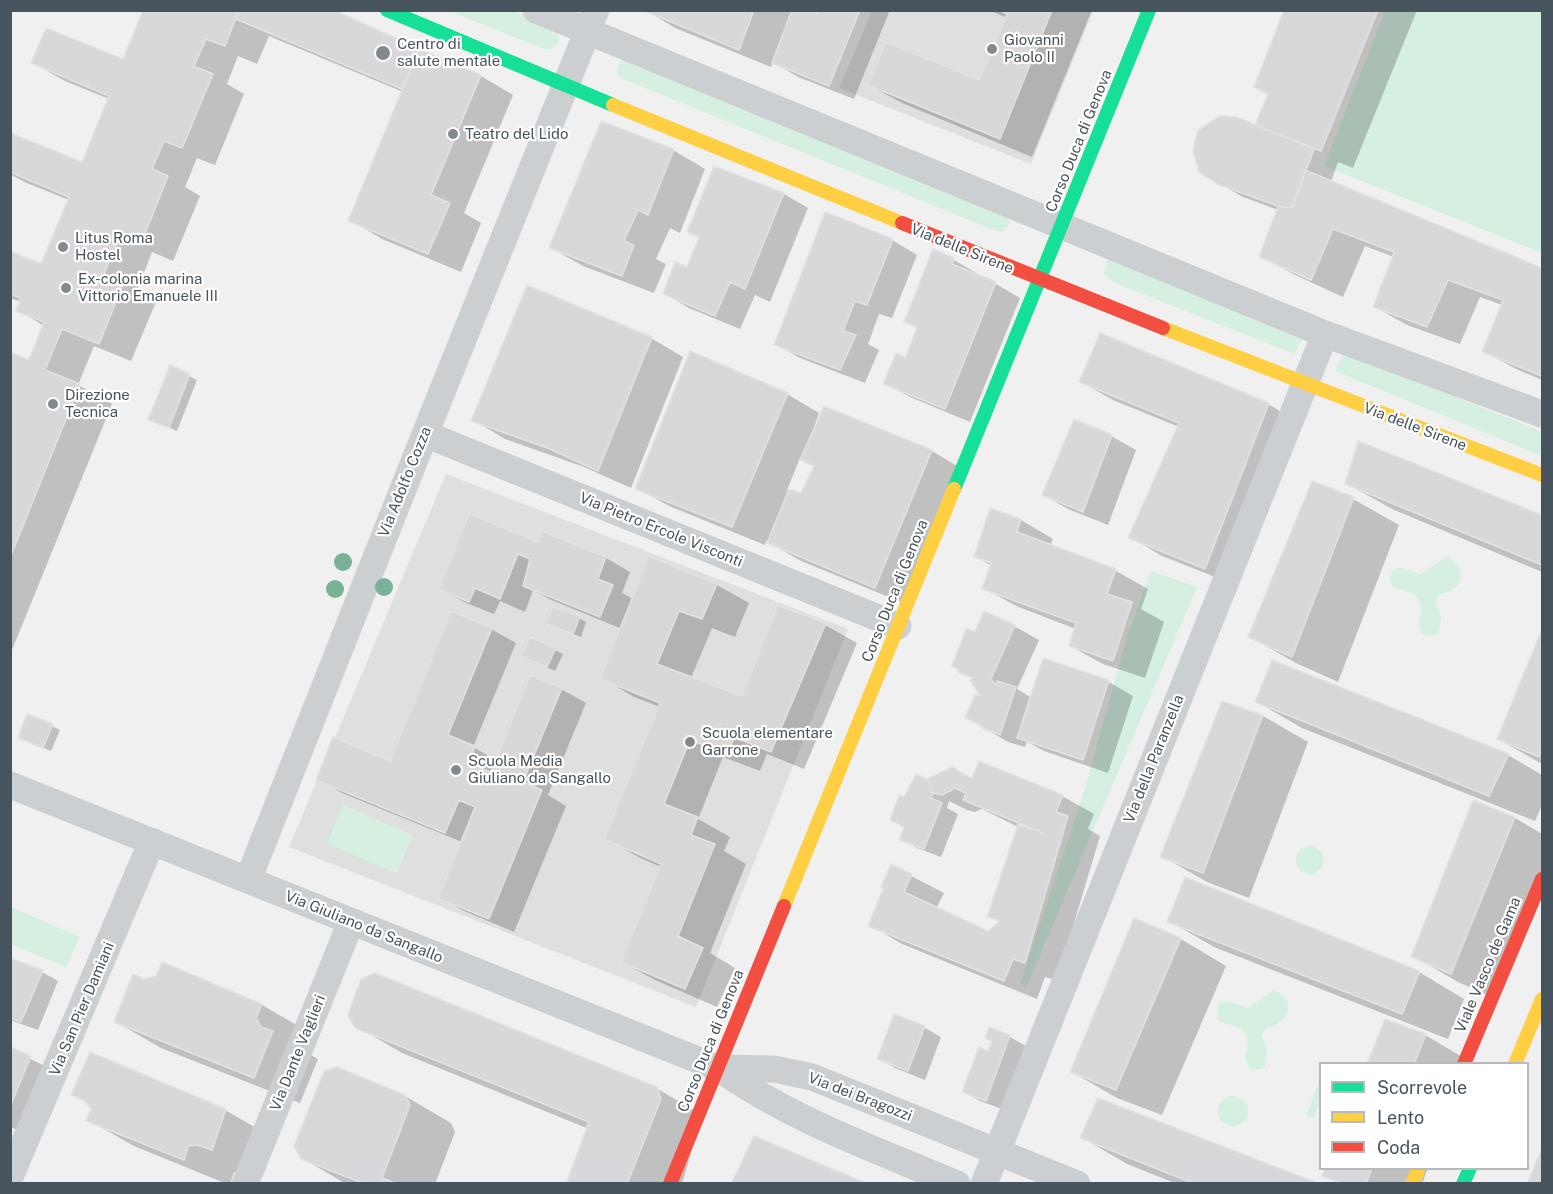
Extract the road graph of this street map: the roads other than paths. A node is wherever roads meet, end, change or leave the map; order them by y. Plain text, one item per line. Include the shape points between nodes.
1 (387, 10) edge
2 (536, 10) edge
3 (1149, 10) edge
4 (592, 21) edge
5 (565, 86) junction
6 (1062, 225) junction
7 (1039, 280) junction
8 (1325, 334) junction
9 (1304, 385) junction
10 (1542, 414) edge
11 (425, 434) junction
12 (1542, 476) edge
13 (898, 626) junction
14 (10, 785) edge
15 (152, 841) junction
16 (1542, 879) edge
17 (248, 880) junction
18 (351, 922) junction
19 (1542, 999) edge
20 (1465, 1062) edge
21 (1516, 1062) edge
22 (718, 1068) junction
23 (997, 1151) junction
24 (1418, 1170) edge
25 (1469, 1170) edge
26 (10, 1177) edge
27 (245, 1184) edge
28 (670, 1184) edge
29 (957, 1184) edge
30 (984, 1184) edge
31 (1077, 1184) edge
32 (1412, 1184) edge
33 (1463, 1184) edge

1 - 5 street, Via delle Sirene
2 - 4 street
3 - 6 street, Corso Duca di Genova
4 - 5 street, Via Adolfo Cozza
4 - 6 street
5 - 7 street, Via delle Sirene
5 - 11 street, Via Adolfo Cozza
6 - 7 street, Corso Duca di Genova
6 - 8 street
7 - 9 street, Via delle Sirene
7 - 13 street, Corso Duca di Genova
8 - 9 street, Via della Paranzella
8 - 10 street
9 - 12 street, Via delle Sirene
9 - 23 street, Via della Paranzella
11 - 13 street, Via Pietro Ercole Visconti
11 - 17 street, Via Adolfo Cozza
13 - 22 street, Corso Duca di Genova
14 - 15 street, Via Giuliano da Sangallo
15 - 17 street, Via Giuliano da Sangallo
15 - 26 street, Via San Pier Damiani
16 - 20 street, Viale Vasco de Gama
17 - 18 street, Via Giuliano da Sangallo
18 - 22 street, Via Giuliano da Sangallo
18 - 27 street, Via Dante Vaglieri
19 - 21 street
22 - 23 street, Via dei Bragozzi via 774,1069 812,1077
22 - 28 street, Corso Duca di Genova
22 - 29 street via 798,1117
23 - 30 street, Via della Paranzella
23 - 31 street, Via dei Bragozzi
24 - 32 street
25 - 33 street

